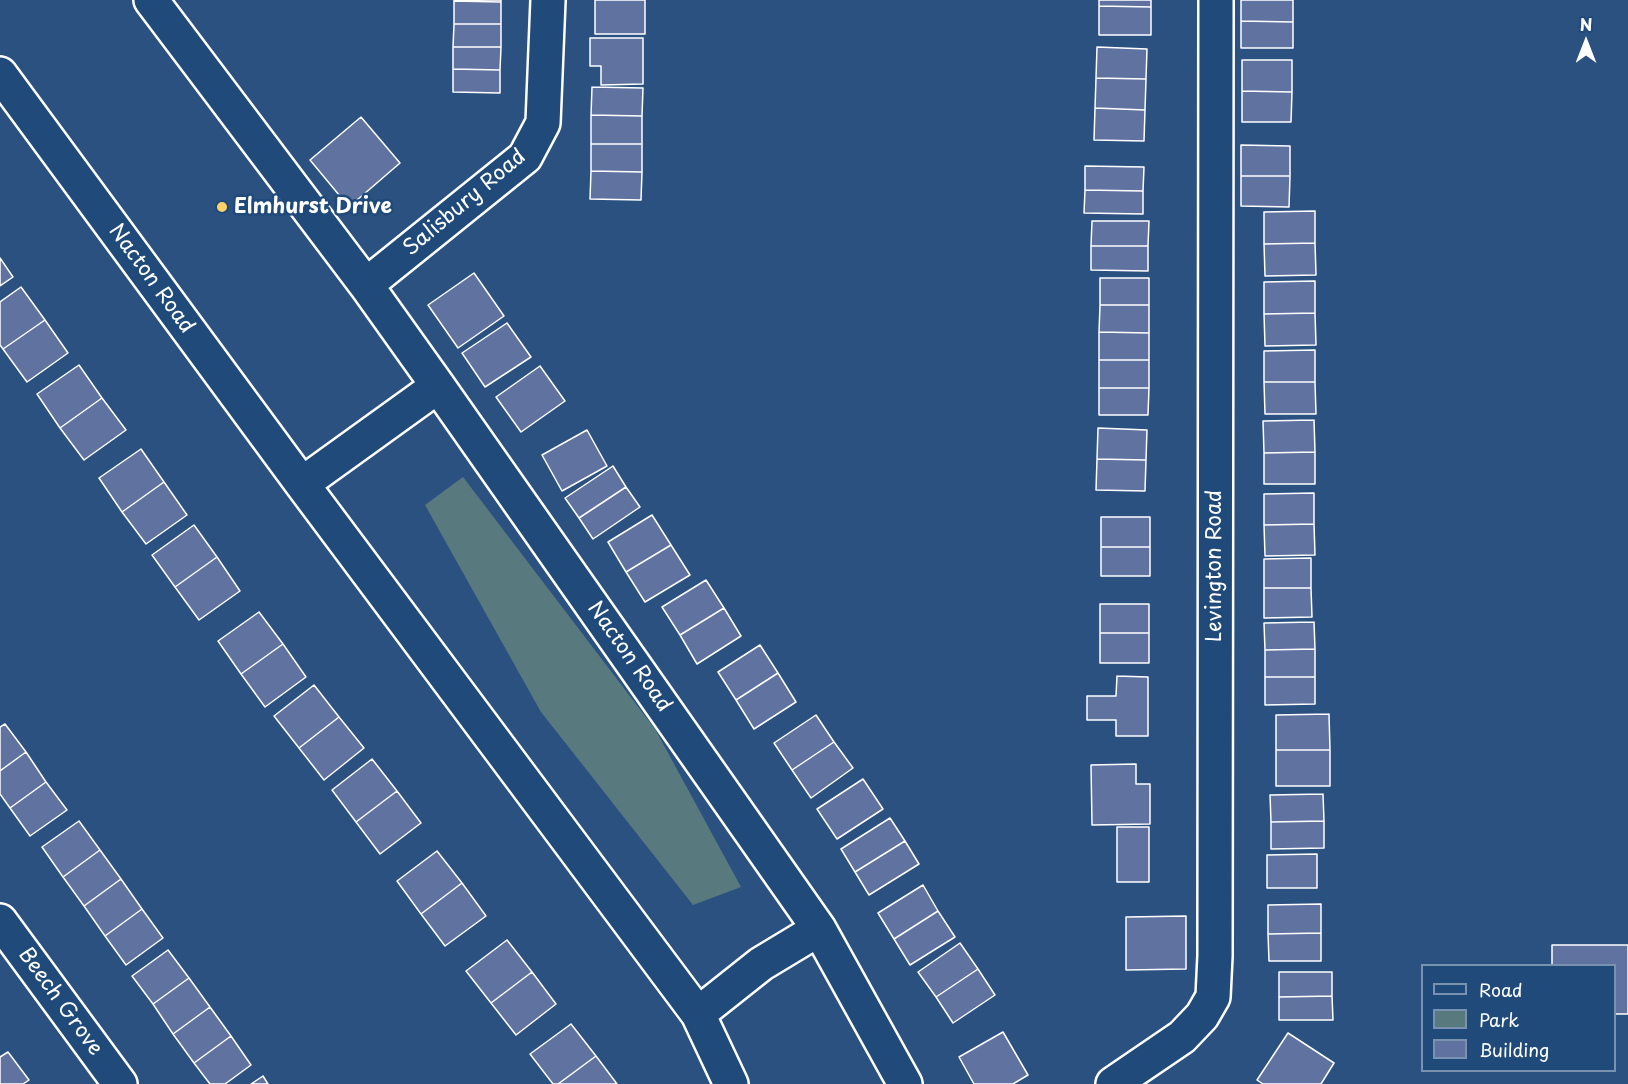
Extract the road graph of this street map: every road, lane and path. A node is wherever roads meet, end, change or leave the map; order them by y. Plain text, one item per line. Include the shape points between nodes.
1 (151, 0) edge
2 (548, 0) edge
3 (1216, 0) edge
4 (0, 74) edge
5 (366, 285) junction
6 (438, 386) junction
7 (302, 484) junction
8 (0, 921) edge
9 (819, 929) junction
10 (698, 1014) junction
11 (120, 1084) edge
12 (731, 1084) edge
13 (905, 1084) edge
14 (1113, 1084) edge

1 - 5 street, Nacton Road
2 - 5 street, Salisbury Road via 543,123 525,157
3 - 14 street, Levington Road via 1213,997 1182,1037
4 - 7 street, Nacton Road
5 - 6 street, Nacton Road
6 - 7 street
6 - 9 street, Nacton Road
7 - 10 street, Nacton Road
8 - 11 street, Beech Grove
9 - 10 street via 761,964
9 - 13 street, Nacton Road
10 - 12 street, Nacton Road

